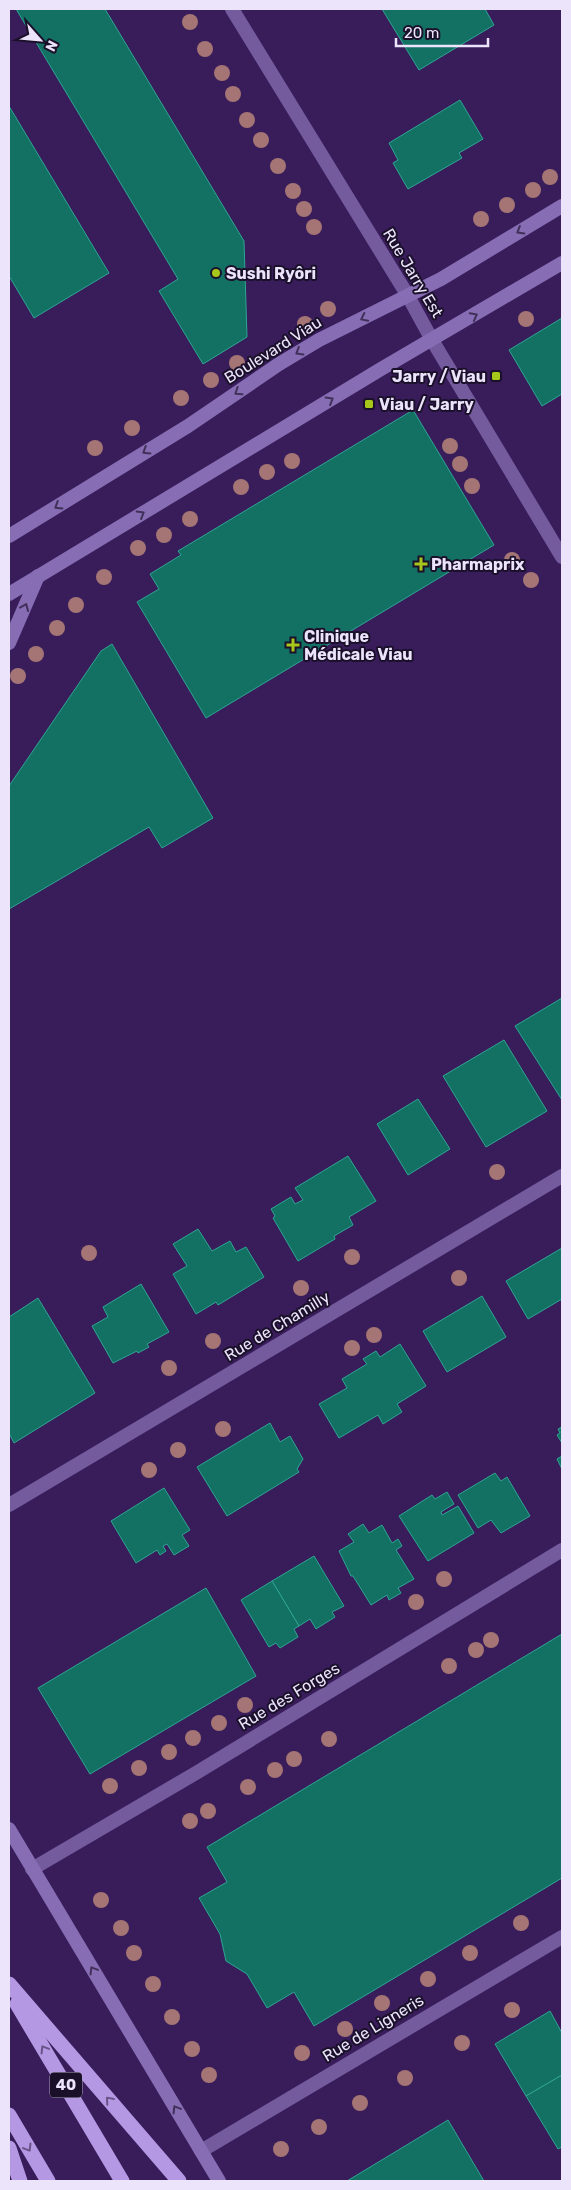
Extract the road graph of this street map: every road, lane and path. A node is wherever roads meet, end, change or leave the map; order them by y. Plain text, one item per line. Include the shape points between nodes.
1 (232, 9) edge
2 (562, 206) edge
3 (562, 263) edge
4 (408, 296) junction
5 (432, 340) junction
6 (11, 532) edge
7 (562, 557) edge
8 (38, 576) junction
9 (9, 594) edge
10 (9, 643) edge
11 (562, 1176) edge
12 (9, 1505) edge
13 (562, 1550) edge
14 (9, 1829) edge
15 (32, 1869) junction
16 (562, 1937) edge
17 (9, 1984) edge
18 (9, 1990) edge
19 (9, 2115) edge
20 (9, 2148) edge
21 (201, 2151) junction
22 (20, 2181) edge
23 (48, 2181) edge
24 (122, 2181) edge
25 (178, 2181) edge
26 (219, 2181) edge

1 - 4 street, Rue Jarry Est
2 -> 4 main road, Boulevard Viau
5 -> 3 main road
4 - 5 street, Rue Jarry Est
4 -> 6 main road, Boulevard Viau via 319,340 188,426
5 - 7 street, Rue Jarry Est
8 -> 5 main road
8 - 9 main road
10 -> 8 main road
11 - 12 street, Rue de Chamilly
13 - 15 street, Rue des Forges
14 - 15 main road
21 -> 15 main road
16 - 21 street, Rue de Ligneris
25 -> 17 highway
24 -> 18 highway, 40
19 -> 23 highway
20 - 22 highway
21 - 26 main road

